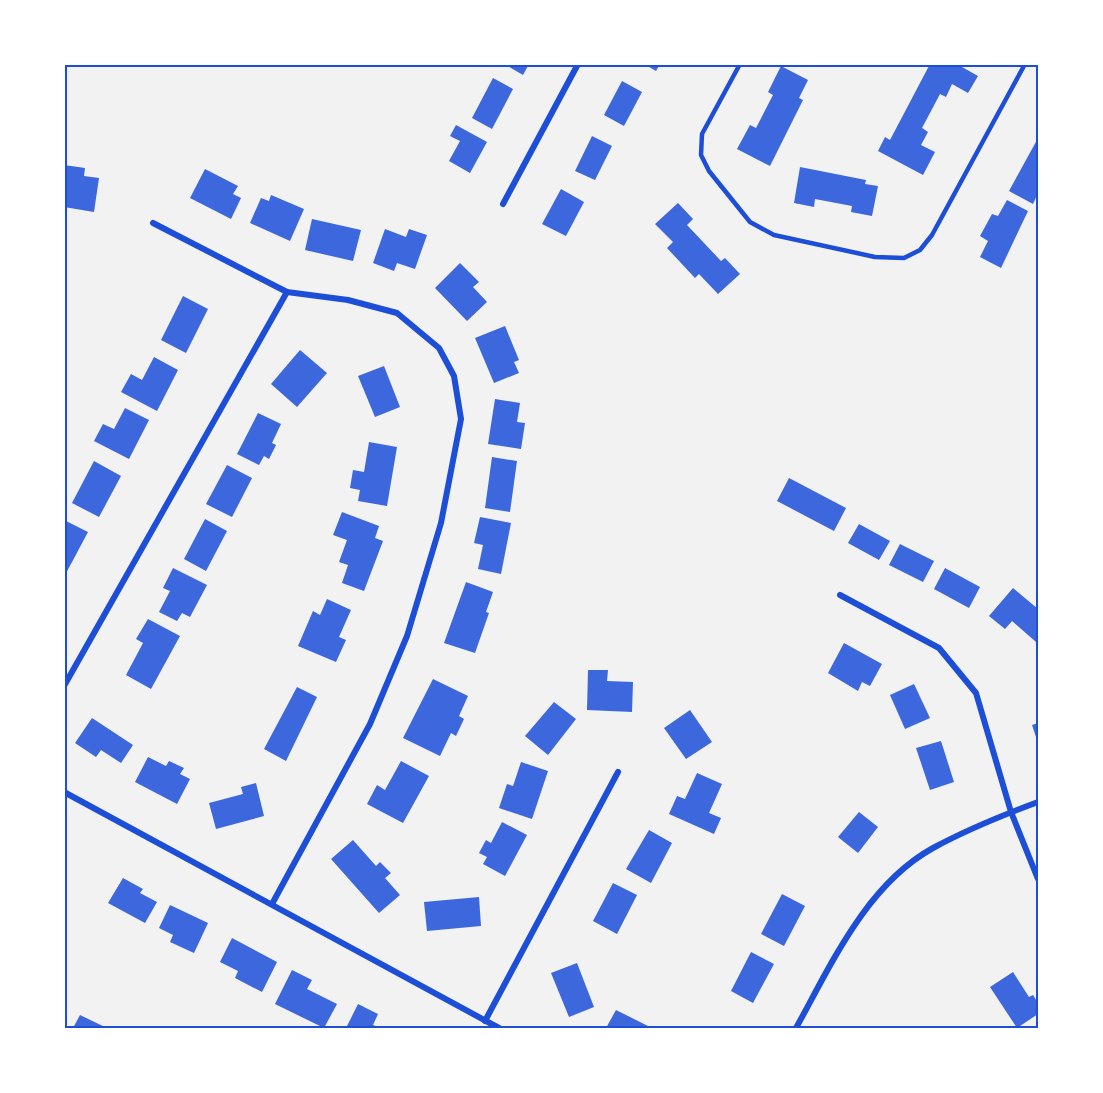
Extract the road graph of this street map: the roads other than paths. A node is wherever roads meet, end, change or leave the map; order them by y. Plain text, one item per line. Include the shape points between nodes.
1 (578, 64) edge
2 (740, 64) edge
3 (1025, 64) edge
4 (503, 204) dead end
5 (153, 223) dead end
6 (287, 292) junction
7 (840, 595) dead end
8 (64, 686) edge
9 (618, 772) dead end
10 (64, 792) edge
11 (1038, 802) edge
12 (1011, 812) junction
13 (1038, 879) edge
14 (272, 904) junction
15 (485, 1021) junction
16 (499, 1029) edge
17 (796, 1029) edge

1 - 4 street
2 - 3 lane via 702,134 701,155 750,222 774,236 875,257 904,258 920,250 932,235
5 - 6 street
6 - 8 street
6 - 14 street via 348,300 397,314 440,348 454,376 461,419 441,523 407,636 370,724
7 - 12 street via 939,648 976,693
9 - 15 street
10 - 14 street
11 - 12 street
12 - 13 street
12 - 17 street via 932,849 897,876 843,943
14 - 15 street
15 - 16 street

